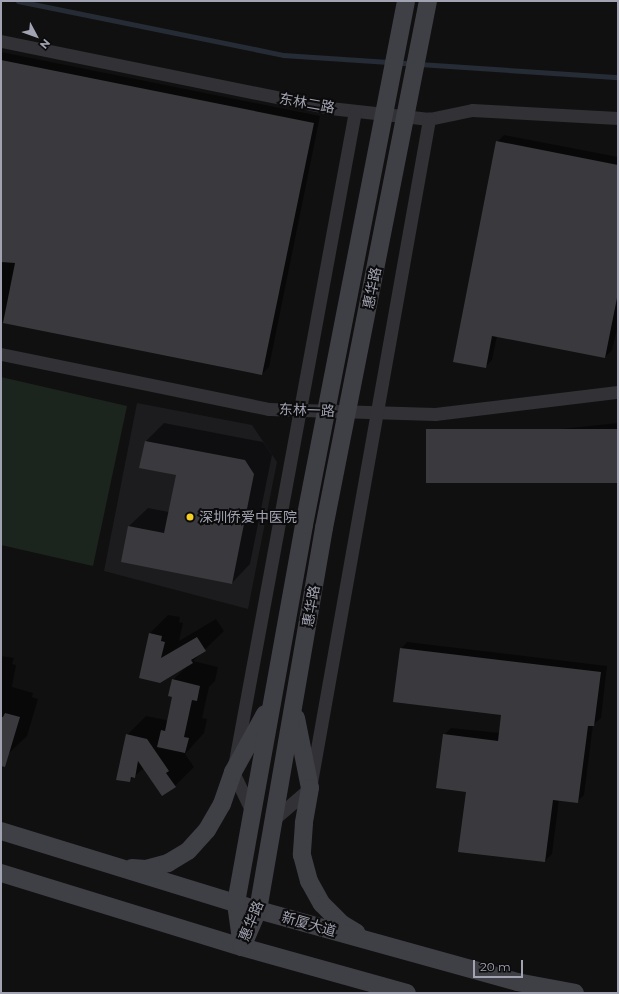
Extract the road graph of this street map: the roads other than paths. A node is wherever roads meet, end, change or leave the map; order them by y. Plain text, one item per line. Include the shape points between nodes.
1 (406, 1) edge
2 (428, 1) edge
3 (1, 41) edge
4 (355, 111) junction
5 (618, 118) edge
6 (429, 119) junction
7 (1, 354) edge
8 (618, 392) edge
9 (300, 410) junction
10 (377, 412) junction
11 (272, 701) junction
12 (294, 706) junction
13 (233, 772) junction
14 (310, 788) junction
15 (252, 812) junction
16 (274, 819) junction
17 (1, 831) edge
18 (122, 868) junction
19 (1, 873) edge
20 (236, 903) junction
21 (258, 910) junction
22 (369, 941) junction
23 (242, 947) junction
24 (407, 993) edge
25 (575, 993) edge

1 - 11 main road, 惠华路, bridge
2 - 12 main road, 惠华路, bridge via 324,528
3 - 4 street, 东林二路 via 246,92
4 - 6 street, 东林二路
4 - 9 street
5 - 6 street, 东林二路 via 472,110
6 - 10 street
7 - 9 street, 东林一路 via 268,409
8 - 10 street, 东林一路 via 435,414
9 - 10 street, 东林一路
9 - 13 street
10 - 14 street
11 - 13 main road
11 - 15 main road, 惠华路
12 - 14 main road
12 - 16 main road, 惠华路
13 - 15 street
13 - 18 main road via 222,804 208,830 188,851 168,863 146,869
14 - 16 street
14 - 22 main road via 302,855 309,881 322,904 342,924
15 - 20 main road, 惠华路
16 - 21 main road, 惠华路
17 - 18 main road, 新厦大道
18 - 20 main road, 新厦大道
19 - 23 main road
20 - 21 main road, 新厦大道
20 - 23 main road, 惠华路
21 - 22 main road, 新厦大道
21 - 23 main road, 惠华路
22 - 25 main road, 新厦大道 via 516,982
23 - 24 main road

